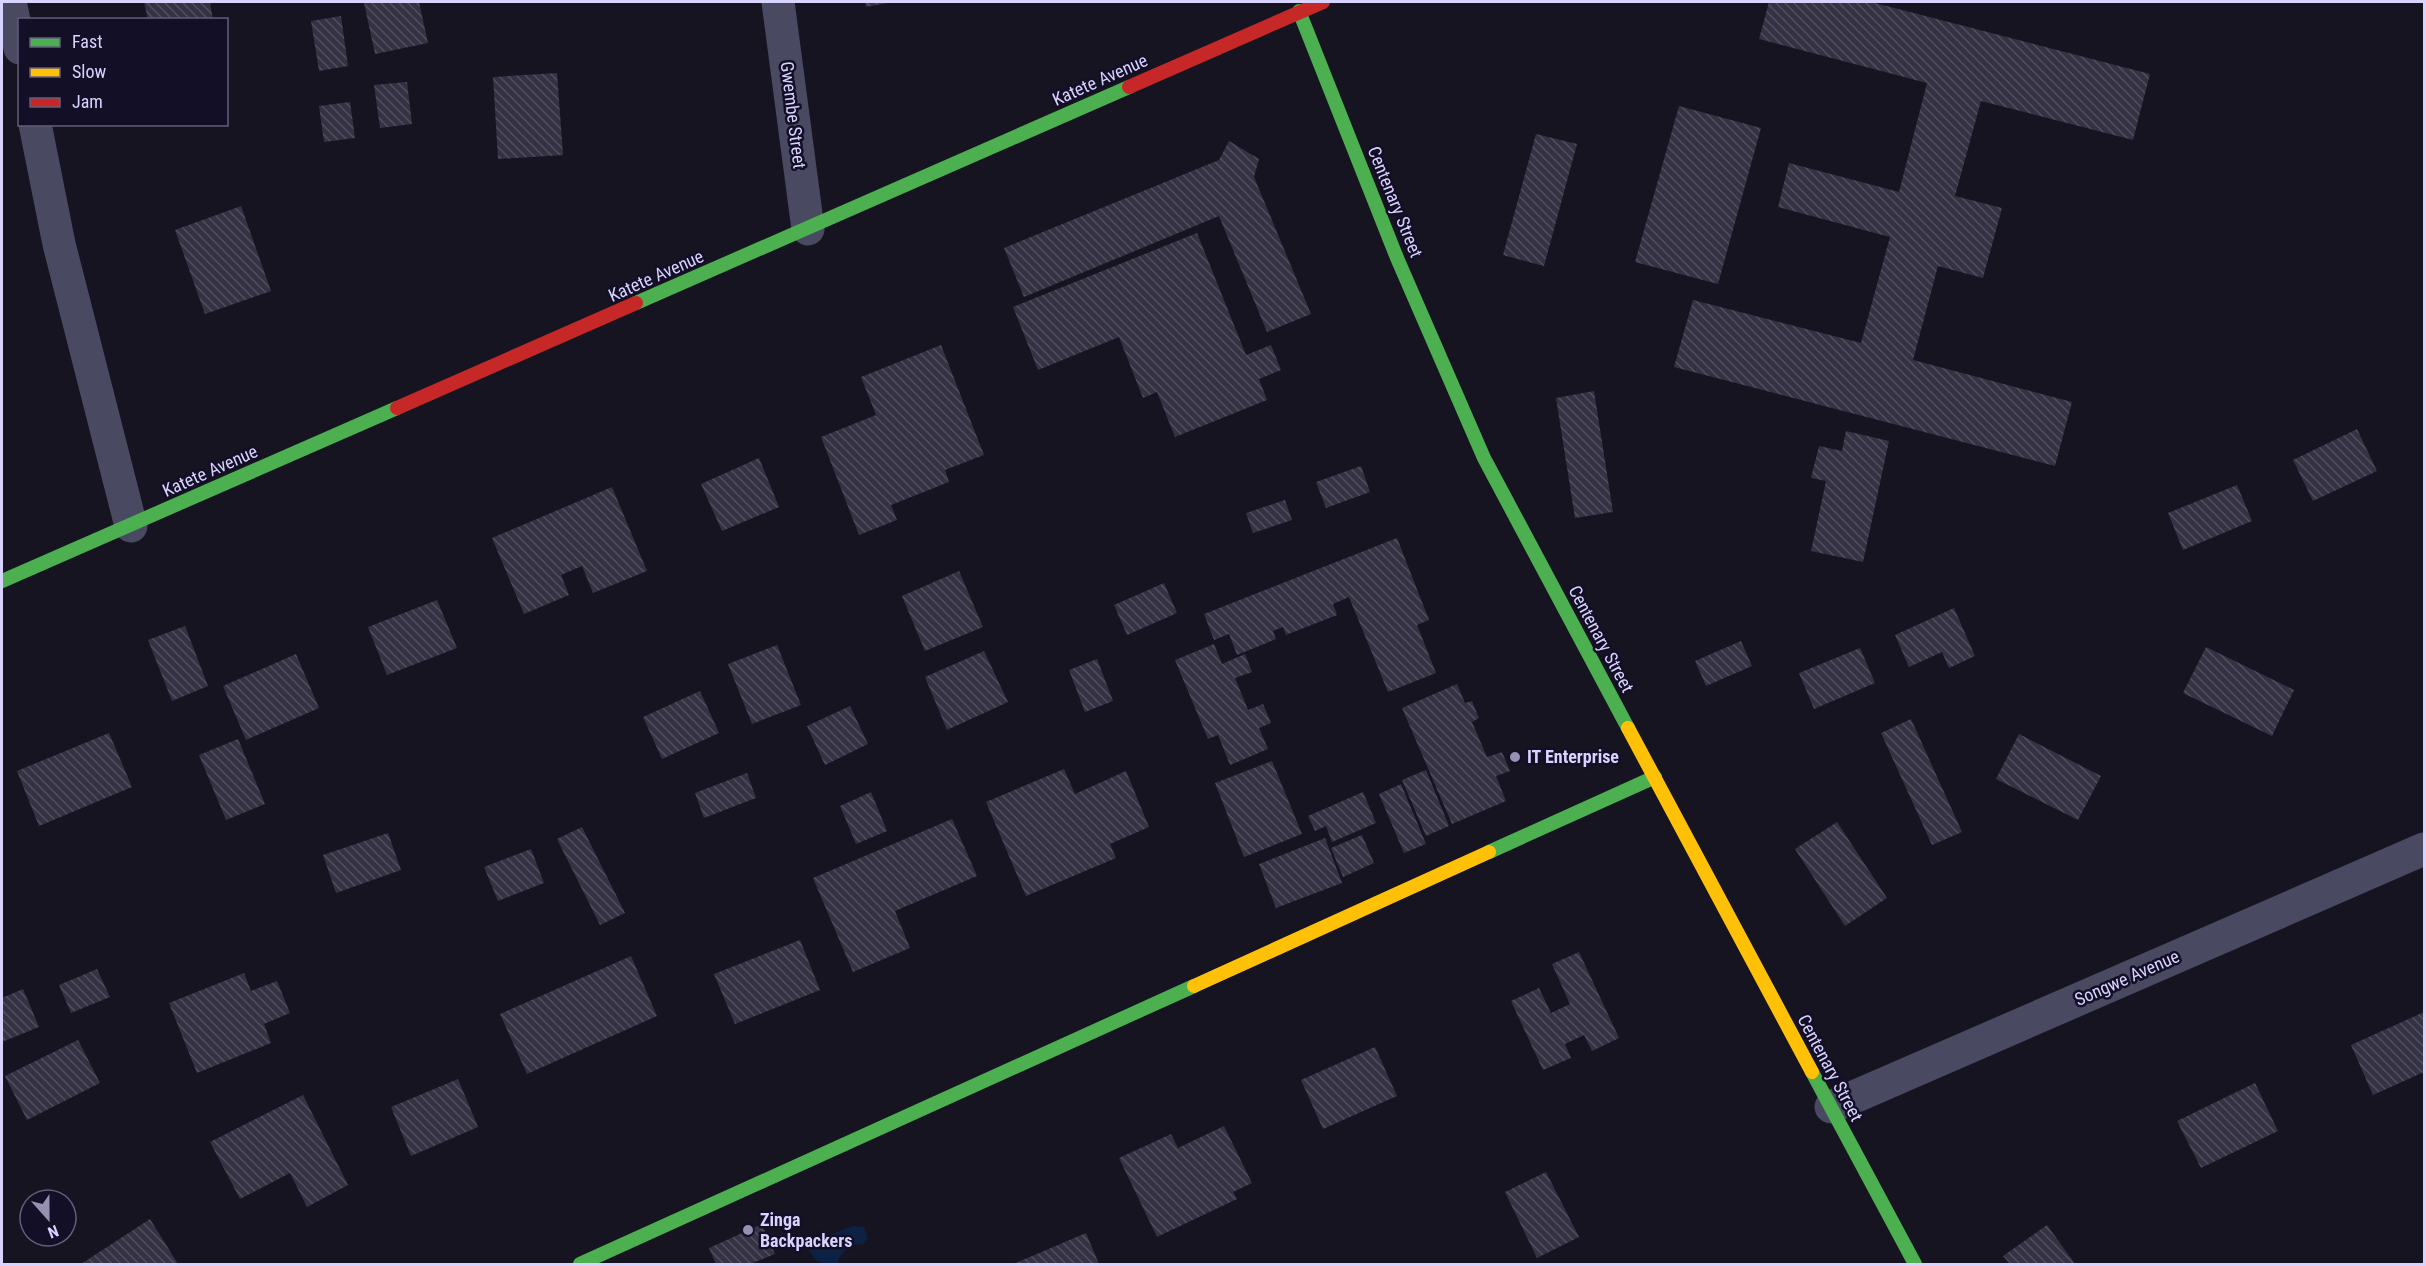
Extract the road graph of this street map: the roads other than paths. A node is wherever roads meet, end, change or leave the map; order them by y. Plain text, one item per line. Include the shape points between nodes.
1 (10, 2) edge
2 (778, 2) edge
3 (1323, 2) edge
4 (1299, 11) junction
5 (18, 39) edge
6 (35, 126) edge
7 (808, 229) junction
8 (131, 526) junction
9 (2, 581) edge
10 (1655, 777) junction
11 (2424, 849) edge
12 (1831, 1107) junction
13 (580, 1264) edge
14 (1915, 1264) edge

1 - 5 street
2 - 7 street, Gwembe Street
3 - 4 street, Katete Avenue
4 - 7 street, Katete Avenue
4 - 10 street, Centenary Street via 1397,258 1484,458
6 - 8 street via 59,244
7 - 8 street, Katete Avenue
8 - 9 street, Katete Avenue
10 - 12 street, Centenary Street
10 - 13 street
11 - 12 street, Songwe Avenue
12 - 14 street, Centenary Street

